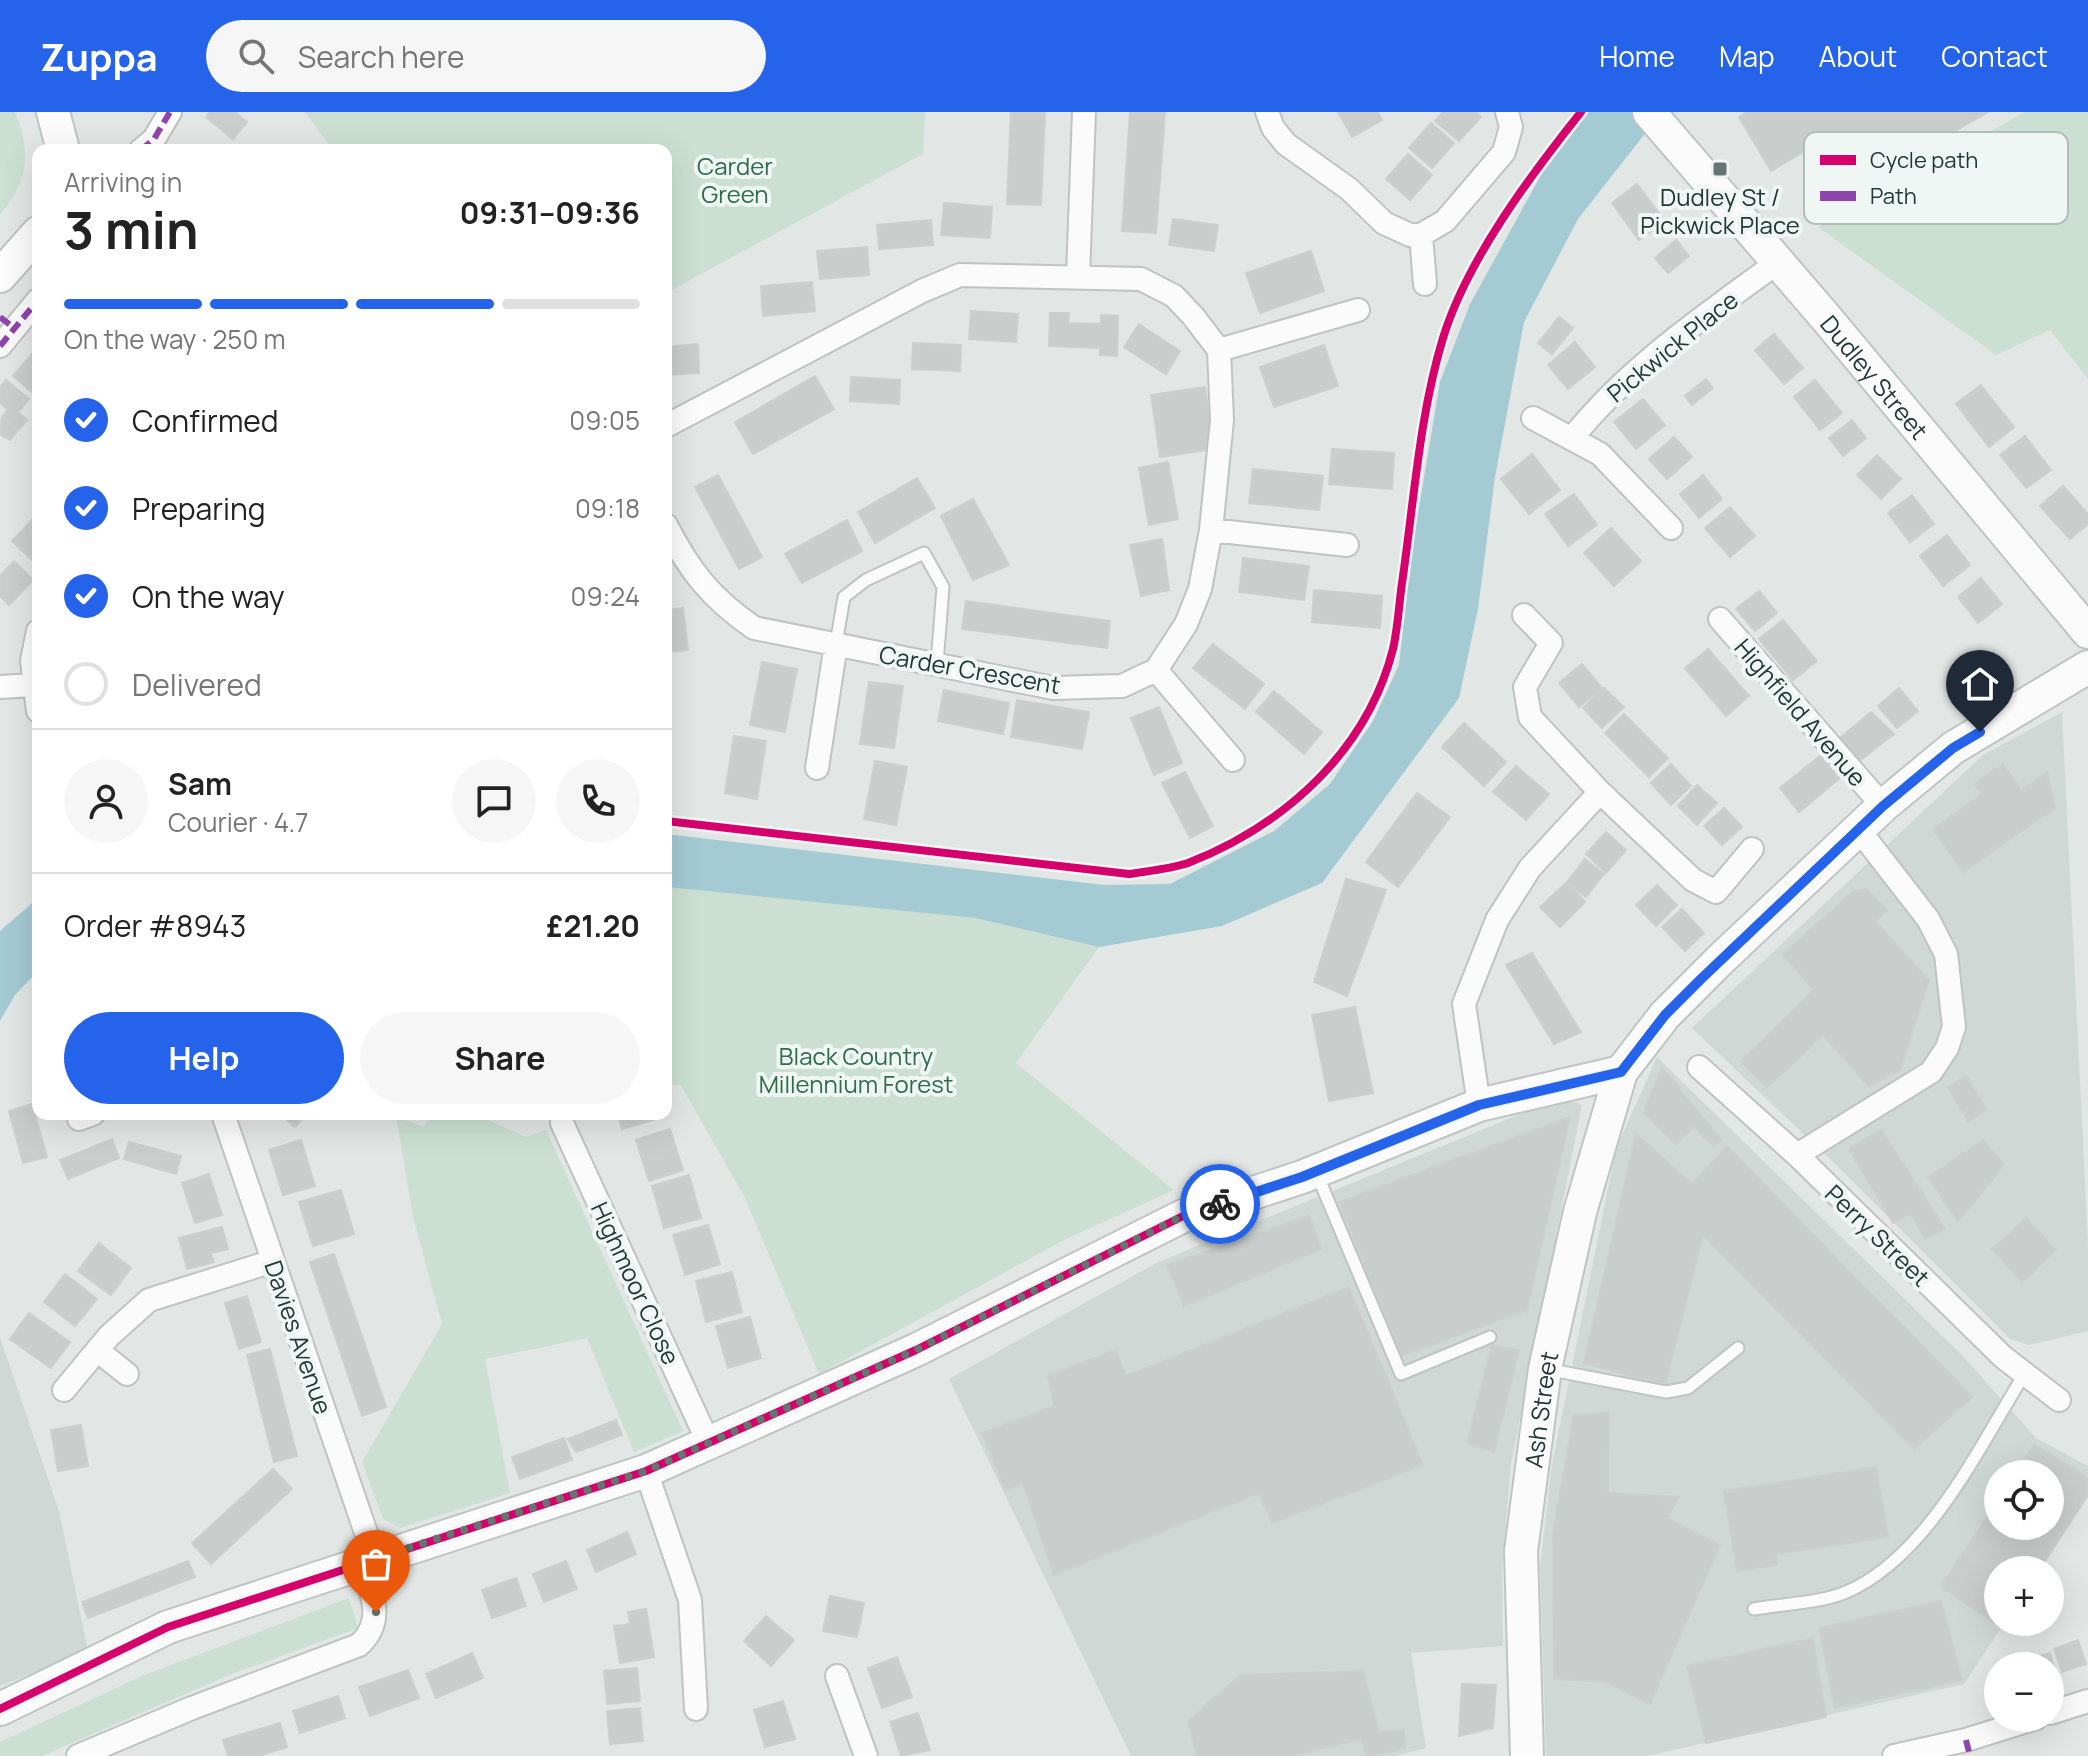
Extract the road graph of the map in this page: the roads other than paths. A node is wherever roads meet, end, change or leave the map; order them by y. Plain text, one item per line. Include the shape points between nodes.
1 (53, 112) edge
2 (170, 112) edge
3 (1084, 112) edge
4 (1267, 112) edge
5 (1507, 112) edge
6 (1654, 118) edge
7 (61, 144) edge
8 (148, 144) edge
9 (1421, 235) junction
10 (32, 240) edge
11 (1778, 262) junction
12 (0, 276) edge
13 (1078, 277) junction
14 (1425, 284) dead end
15 (32, 305) edge
16 (1358, 310) dead end
17 (5, 330) edge
18 (1219, 350) junction
19 (1533, 418) dead end
20 (672, 423) edge
21 (1573, 437) junction
22 (1671, 528) dead end
23 (1211, 530) junction
24 (672, 537) edge
25 (1347, 545) dead end
26 (1524, 615) dead end
27 (1720, 619) dead end
28 (2088, 632) edge
29 (836, 644) junction
30 (32, 661) edge
31 (937, 664) junction
32 (2088, 667) edge
33 (1156, 670) junction
34 (32, 685) joint
35 (0, 687) edge
36 (1233, 760) dead end
37 (817, 768) dead end
38 (1600, 792) junction
39 (1883, 806) junction
40 (1859, 830) junction
41 (1752, 849) dead end
42 (1699, 1067) dead end
43 (1621, 1072) junction
44 (1479, 1105) junction
45 (225, 1120) edge
46 (562, 1123) dead end
47 (1797, 1155) junction
48 (1316, 1172) junction
49 (273, 1261) junction
50 (1490, 1337) dead end
51 (1738, 1348) dead end
52 (97, 1350) junction
53 (1545, 1369) junction
54 (2025, 1373) junction
55 (127, 1374) dead end
56 (64, 1390) dead end
57 (2059, 1400) dead end
58 (709, 1444) junction
59 (646, 1471) junction
60 (368, 1561) junction
61 (1754, 1609) dead end
62 (837, 1676) dead end
63 (2088, 1701) edge
64 (0, 1709) edge
65 (696, 1709) dead end
66 (2064, 1709) edge
67 (2004, 1732) edge
68 (1968, 1748) edge
69 (1522, 1755) edge
70 (78, 1756) edge
71 (866, 1756) edge
72 (1894, 1756) edge

1 - 7 street
2 - 8 street
3 - 13 street
4 - 9 street via 1286,144 1349,189 1384,223 1398,232
5 - 9 street via 1511,127 1504,152 1451,215
6 - 11 street, Dudley Street
9 - 14 street
10 - 12 street
11 - 21 street, Pickwick Place via 1661,349 1594,410
11 - 28 street, Dudley Street
13 - 18 street via 1141,279 1174,296
13 - 20 street via 960,275
15 - 17 street
16 - 18 street
18 - 23 street via 1222,420
19 - 21 street
21 - 22 street via 1600,454
23 - 25 street
23 - 33 street via 1200,589 1186,624
24 - 29 street, Carder Crescent via 718,602 754,628
26 - 38 street via 1551,643 1525,687 1530,717
27 - 39 street, Highfield Avenue
29 - 31 street, Carder Crescent
29 - 31 lane via 844,597 866,580 924,553 943,587
29 - 37 street
30 - 34 street
31 - 33 street, Carder Crescent via 1053,688 1122,686
32 - 39 street via 1953,748
33 - 36 street
34 - 35 street
38 - 41 street via 1693,880 1716,892
38 - 44 street via 1522,881 1497,920 1464,1004
39 - 40 street
40 - 43 street via 1665,1015
40 - 47 street via 1928,919 1946,954 1954,1027 1931,1072
42 - 47 street, Perry Street
43 - 44 street
43 - 53 street, Ash Street via 1580,1212
44 - 48 street
45 - 49 street, Davies Avenue
46 - 58 street, Highmoor Close
47 - 54 street, Perry Street
48 - 50 lane via 1401,1374
48 - 58 street via 1183,1216 916,1350
49 - 52 street via 149,1300
49 - 60 street, Davies Avenue
51 - 53 lane via 1688,1388 1666,1392
52 - 55 street
52 - 56 street
53 - 69 street, Ash Street via 1521,1551
54 - 57 street, Perry Street
54 - 61 lane via 1942,1506 1889,1569 1843,1594
58 - 59 street
59 - 60 street
59 - 65 street via 690,1600
60 - 64 street via 168,1627
60 - 70 street, Davies Avenue via 375,1620 359,1645
62 - 71 street
63 - 66 street
67 - 68 street
68 - 72 street

